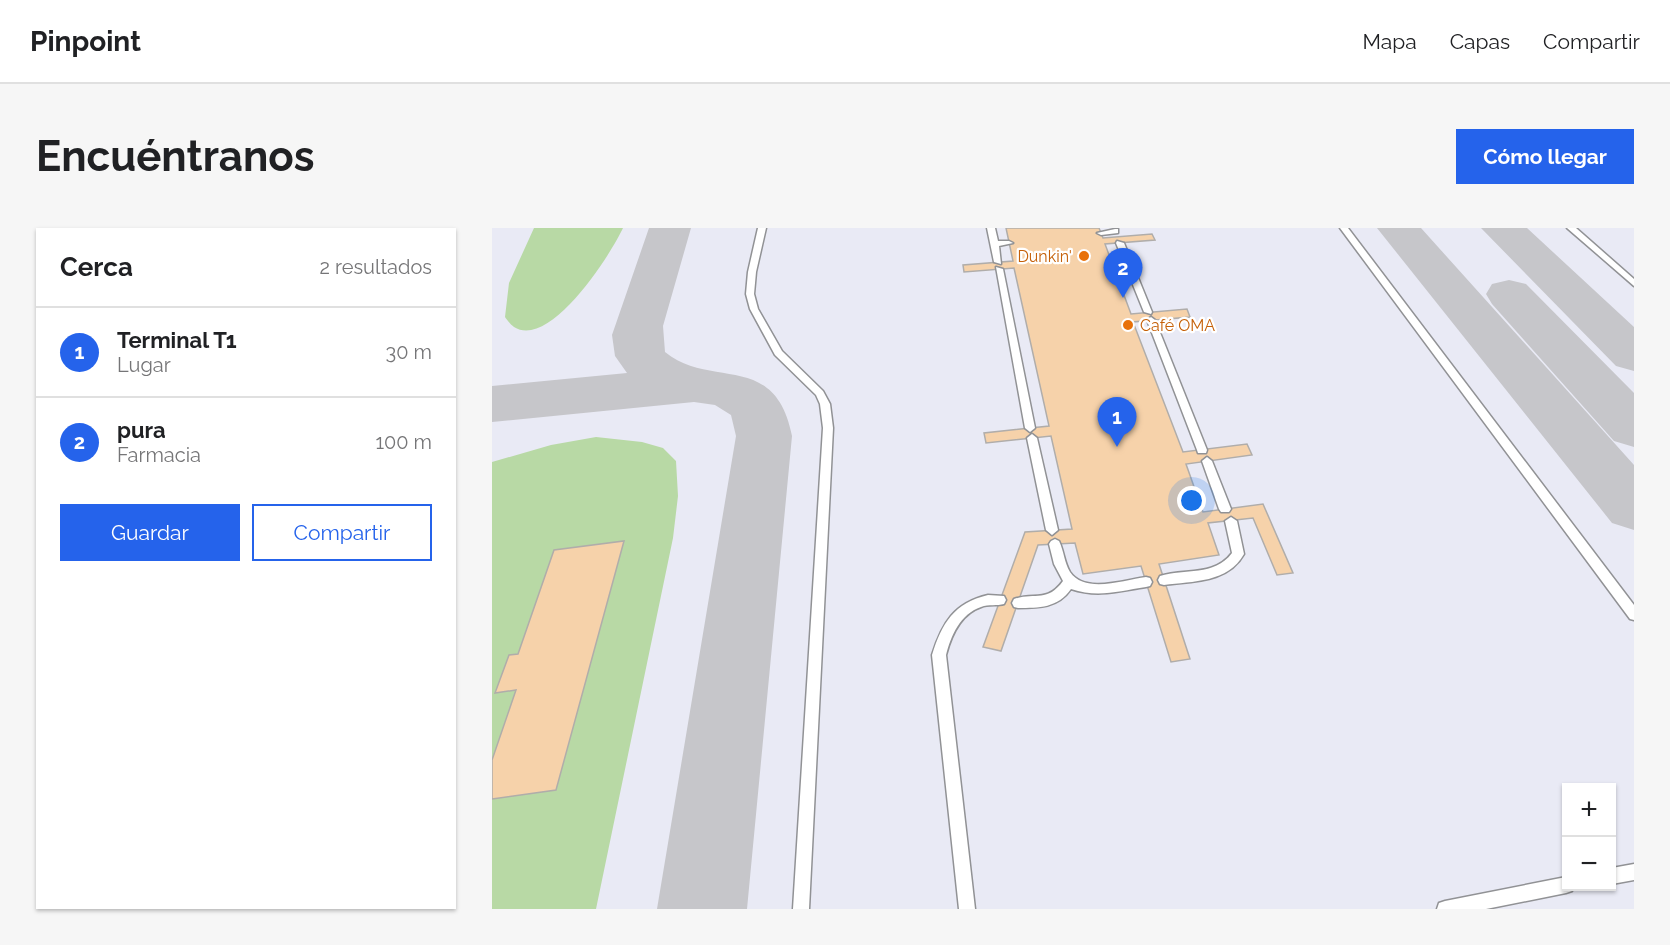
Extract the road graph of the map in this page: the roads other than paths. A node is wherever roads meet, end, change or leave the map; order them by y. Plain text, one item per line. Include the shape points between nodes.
1 (762, 228) edge
2 (991, 228) edge
3 (1344, 228) edge
4 (1571, 228) edge
5 (1101, 233) dead end
6 (1117, 235) edge
7 (1009, 243) dead end
8 (994, 244) junction
9 (1634, 283) edge
10 (1202, 450) dead end
11 (1207, 461) dead end
12 (1226, 508) dead end
13 (1231, 521) dead end
14 (1052, 530) dead end
15 (1055, 544) dead end
16 (1164, 580) dead end
17 (1069, 582) junction
18 (1146, 582) dead end
19 (1000, 600) dead end
20 (1018, 603) dead end
21 (1634, 615) edge
22 (1634, 872) edge
23 (1616, 875) edge
24 (1562, 886) edge
25 (801, 909) edge
26 (967, 909) edge
27 (1445, 909) edge

1 - 25 lane via 752,272 750,294 754,309 778,353 820,393 827,417
2 - 8 lane
3 - 21 lane
4 - 9 lane
5 - 6 lane
6 - 10 lane
7 - 8 lane
8 - 14 lane
11 - 12 lane
13 - 16 lane via 1238,554 1233,563 1222,571
15 - 17 lane via 1062,574
17 - 18 lane via 1084,589
17 - 20 lane via 1058,598
19 - 26 lane via 984,599 961,612 942,641 939,655
22 - 23 lane
24 - 27 lane

